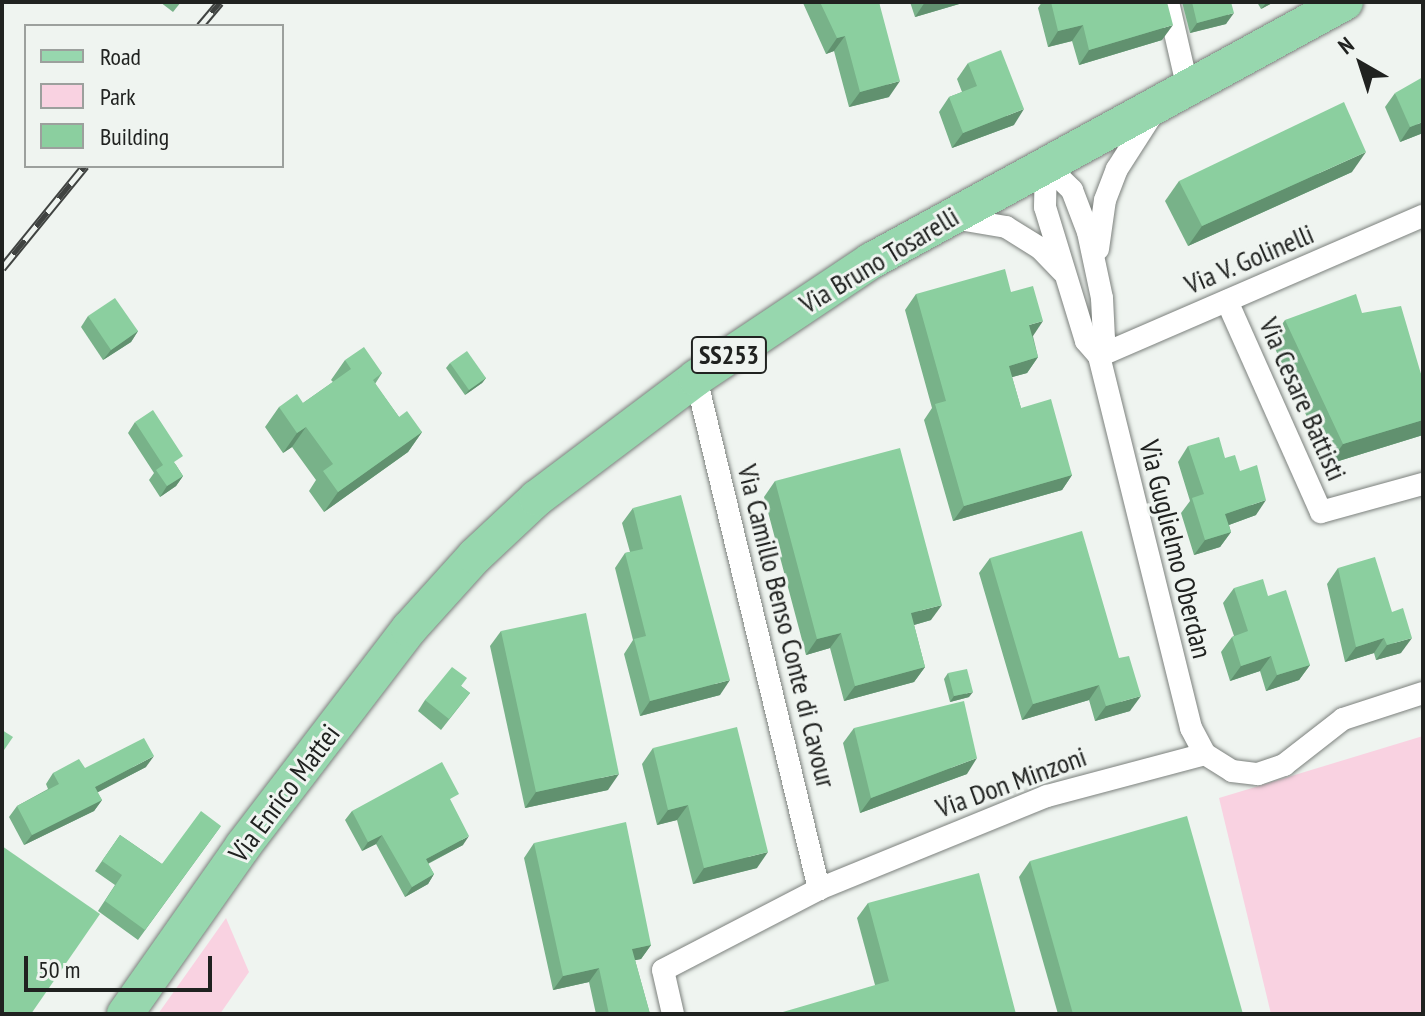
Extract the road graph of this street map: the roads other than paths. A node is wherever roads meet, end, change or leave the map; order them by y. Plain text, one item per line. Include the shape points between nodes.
1 (1168, 2) edge
2 (1345, 2) edge
3 (1174, 97) junction
4 (1046, 165) junction
5 (1423, 216) edge
6 (948, 217) junction
7 (1096, 263) junction
8 (1065, 276) junction
9 (1227, 301) junction
10 (1099, 356) junction
11 (696, 378) junction
12 (1423, 484) edge
13 (453, 579) joint
14 (1423, 693) edge
15 (1205, 754) junction
16 (819, 889) junction
17 (125, 1014) edge
18 (673, 1014) edge

1 - 3 street
2 - 3 main road, Via Bruno Tosarelli / SS253
3 - 4 main road, Via Bruno Tosarelli / SS253
3 - 7 street, Via Guglielmo Oberdan via 1117,169 1105,200
4 - 6 main road, Via Bruno Tosarelli / SS253
4 - 7 street, Via Guglielmo Oberdan via 1072,190
4 - 8 street, Via Guglielmo Oberdan via 1045,207
5 - 9 street, Via V. Golinelli
6 - 8 street, Via Guglielmo Oberdan via 1020,234
6 - 11 main road, Via Bruno Tosarelli / SS253 via 836,283
7 - 10 street, Via Guglielmo Oberdan via 1104,339
8 - 10 street, Via Guglielmo Oberdan via 1086,341
9 - 10 street, Via V. Golinelli
9 - 12 street, Via Cesare Battisti via 1321,512
10 - 15 street, Via Guglielmo Oberdan via 1191,728
11 - 13 main road, Via Bruno Tosarelli / SS253 via 545,492
11 - 16 street, Via Camillo Benso Conte di Cavour
13 - 17 main road, Via Enrico Mattei via 260,823
14 - 15 street via 1343,719 1284,765 1258,774 1232,771
15 - 16 street, Via Don Minzoni via 1047,796
16 - 18 street, Via Don Minzoni via 663,970

